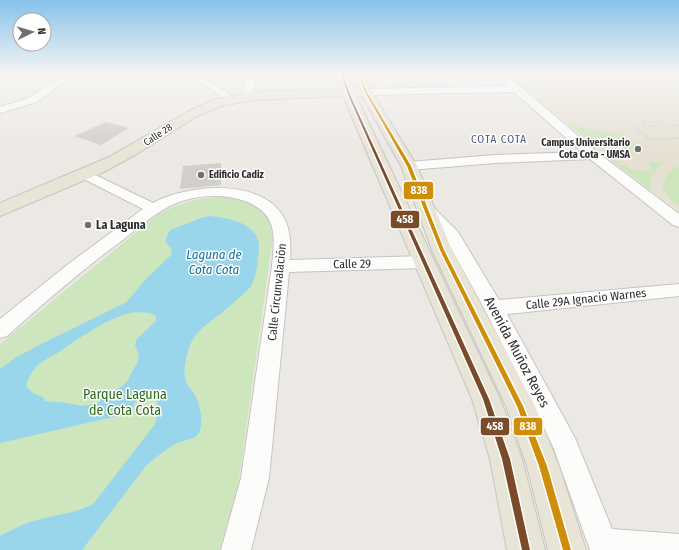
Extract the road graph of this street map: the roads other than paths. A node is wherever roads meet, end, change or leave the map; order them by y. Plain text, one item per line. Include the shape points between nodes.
1 (31, 101) edge
2 (207, 101) edge
3 (359, 101) edge
4 (363, 101) edge
5 (531, 101) edge
6 (0, 110) edge
7 (593, 155) junction
8 (103, 160) junction
9 (408, 166) junction
10 (85, 174) junction
11 (0, 197) edge
12 (427, 209) junction
13 (0, 210) edge
14 (153, 210) junction
15 (679, 222) edge
16 (423, 262) junction
17 (281, 266) junction
18 (679, 290) edge
19 (494, 308) junction
20 (0, 330) edge
21 (604, 546) edge
22 (679, 549) edge
23 (236, 550) edge
24 (526, 550) edge
25 (567, 550) edge

1 - 6 street
2 - 8 main road, Calle 28 via 169,115 117,148
3 - 16 main road
4 - 9 main road
5 - 7 street
7 - 9 street
7 - 15 street
8 - 10 main road, Calle 28
8 - 11 main road, Calle 28
9 - 12 main road
10 - 13 main road, Calle 28
10 - 14 street
12 - 19 street, Avenida Muñoz Reyes via 452,235
12 - 25 main road via 442,250 520,406 543,466
14 - 17 street, Calle Circunvalación via 169,201 186,196 215,192 258,201 274,214 281,227
14 - 20 street, Calle Circunvalación via 94,252
16 - 17 street, Calle 29
16 - 24 main road via 486,399 506,459
17 - 23 street, Calle Circunvalación via 255,478
18 - 19 street, Calle 29A Ignacio Warnes
19 - 21 street, Avenida Muñoz Reyes via 566,447
21 - 22 street

